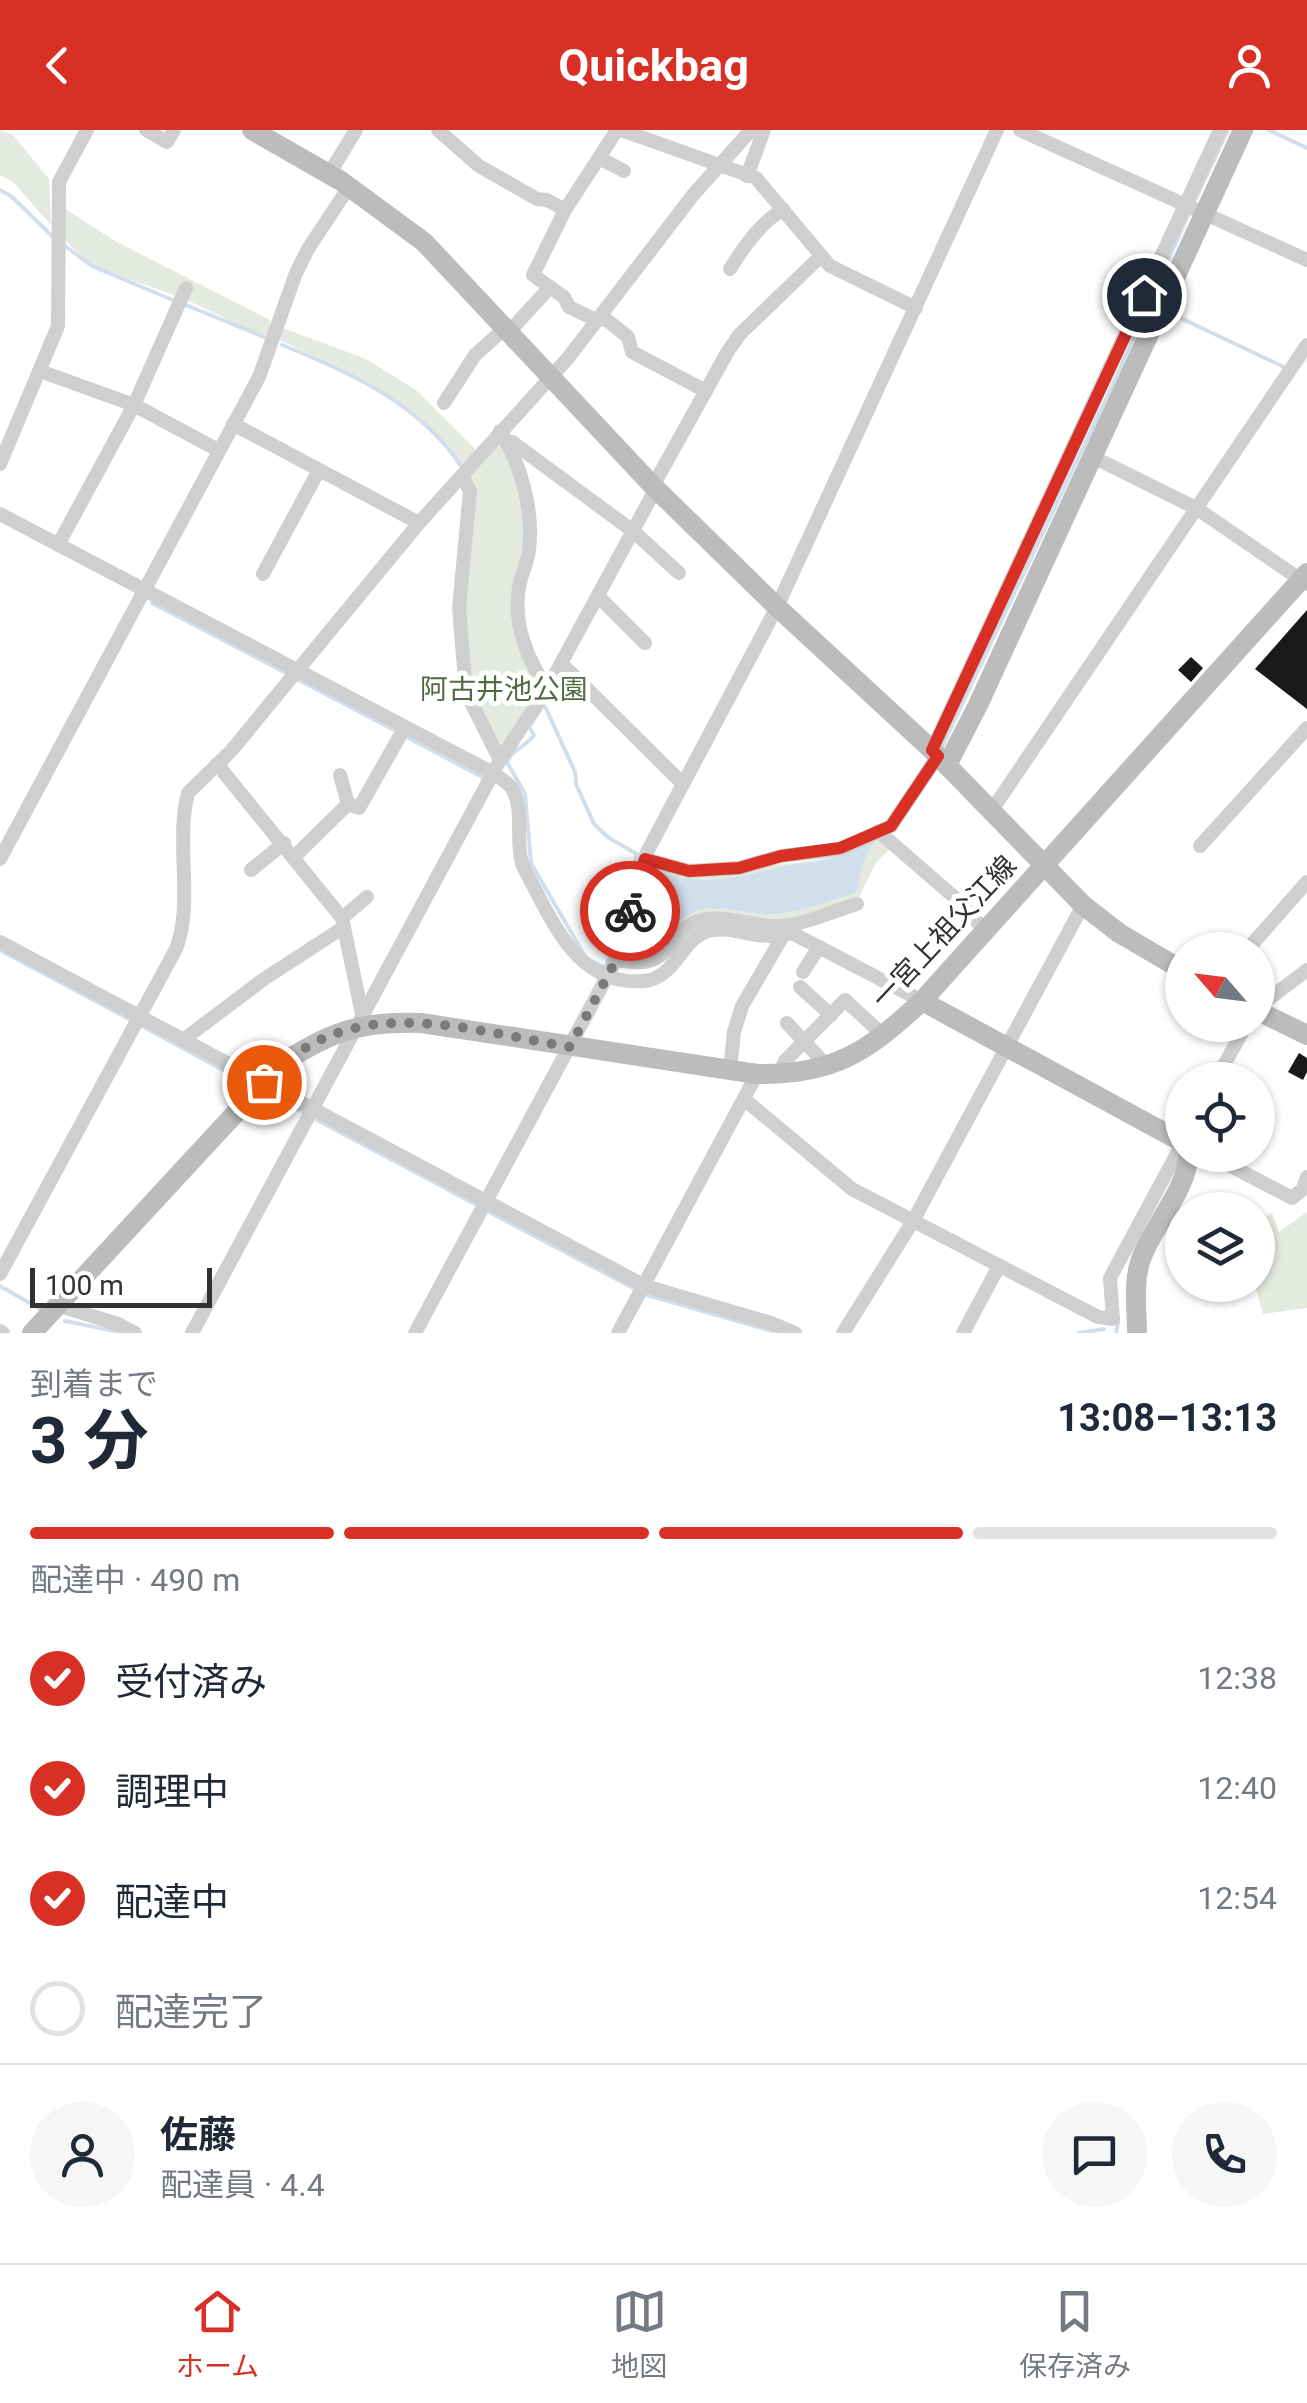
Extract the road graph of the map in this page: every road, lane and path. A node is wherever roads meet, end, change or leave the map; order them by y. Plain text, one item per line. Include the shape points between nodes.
1 (87, 130) edge
2 (146, 130) edge
3 (174, 130) edge
4 (252, 130) edge
5 (356, 130) edge
6 (438, 130) edge
7 (619, 130) edge
8 (750, 130) edge
9 (764, 130) edge
10 (997, 130) edge
11 (1020, 130) edge
12 (1220, 130) edge
13 (1243, 130) edge
14 (599, 158) junction
15 (720, 166) junction
16 (624, 171) dead end
17 (329, 174) junction
18 (748, 176) junction
19 (349, 187) junction
20 (1184, 206) junction
21 (783, 209) junction
22 (565, 210) junction
23 (1206, 212) junction
24 (821, 256) junction
25 (1307, 260) edge
26 (730, 269) dead end
27 (550, 287) junction
28 (186, 288) dead end
29 (916, 308) junction
30 (600, 318) junction
31 (506, 331) junction
32 (1307, 345) edge
33 (40, 371) junction
34 (549, 378) junction
35 (706, 391) junction
36 (444, 403) dead end
37 (134, 404) junction
38 (234, 424) junction
39 (500, 431) junction
40 (218, 450) junction
41 (1093, 456) junction
42 (0, 464) edge
43 (319, 470) junction
44 (462, 476) junction
45 (653, 486) junction
46 (1196, 508) junction
47 (0, 514) edge
48 (419, 523) junction
49 (633, 532) junction
50 (58, 545) junction
51 (679, 573) dead end
52 (264, 574) dead end
53 (1305, 579) edge
54 (143, 592) junction
55 (598, 596) junction
56 (777, 607) junction
57 (645, 643) dead end
58 (561, 663) junction
59 (300, 670) junction
60 (547, 689) junction
61 (405, 727) junction
62 (1307, 728) edge
63 (939, 757) junction
64 (217, 764) junction
65 (497, 766) junction
66 (340, 776) dead end
67 (684, 784) junction
68 (348, 804) junction
69 (992, 810) junction
70 (878, 831) junction
71 (284, 843) junction
72 (1200, 846) dead end
73 (294, 856) junction
74 (0, 859) edge
75 (645, 859) junction
76 (1044, 863) junction
77 (251, 870) dead end
78 (1307, 882) edge
79 (367, 898) dead end
80 (858, 904) dead end
81 (1083, 905) junction
82 (343, 922) junction
83 (787, 929) junction
84 (985, 930) junction
85 (1262, 932) edge
86 (0, 942) edge
87 (818, 947) junction
88 (616, 960) junction
89 (1165, 960) edge
90 (1307, 970) edge
91 (607, 977) junction
92 (1275, 995) edge
93 (922, 1001) junction
94 (831, 1015) junction
95 (138, 1016) junction
96 (1275, 1018) edge
97 (360, 1020) junction
98 (786, 1023) dead end
99 (1307, 1035) edge
100 (884, 1036) junction
101 (184, 1040) junction
102 (806, 1040) junction
103 (1006, 1045) junction
104 (570, 1047) junction
105 (828, 1066) junction
106 (730, 1070) junction
107 (757, 1074) junction
108 (779, 1074) junction
109 (264, 1082) junction
110 (744, 1099) junction
111 (313, 1108) junction
112 (1165, 1134) edge
113 (1167, 1172) edge
114 (1185, 1172) edge
115 (1242, 1172) edge
116 (1307, 1177) edge
117 (486, 1202) junction
118 (913, 1221) junction
119 (999, 1266) junction
120 (0, 1274) edge
121 (645, 1286) junction
122 (57, 1305) junction
123 (32, 1333) edge
124 (135, 1333) edge
125 (192, 1333) edge
126 (415, 1333) edge
127 (618, 1333) edge
128 (795, 1333) edge
129 (844, 1333) edge
130 (964, 1333) edge
131 (1137, 1333) edge

1 - 33 street via 59,182 58,326
2 - 3 street via 167,142
4 - 17 street
5 - 17 street
6 - 22 street via 479,166
7 - 14 street
7 - 15 street
8 - 15 street
9 - 18 street
10 - 29 street
11 - 20 street
12 - 20 street
13 - 23 street
14 - 16 street
14 - 22 street
15 - 18 street
15 - 30 street
17 - 19 street
18 - 21 street
19 - 31 street via 424,242
19 - 38 street via 308,249
20 - 23 street
20 - 63 street
21 - 24 street
21 - 26 street via 753,234
22 - 27 street via 533,274
23 - 25 street
23 - 41 street
24 - 29 street
24 - 35 street via 740,334
27 - 30 street via 569,308
27 - 31 street
28 - 37 street
29 - 56 street
30 - 34 street
30 - 35 street via 628,337 632,352
31 - 34 street
31 - 36 street via 474,355
32 - 46 street
33 - 37 street
33 - 42 street
34 - 39 street
34 - 45 street
35 - 45 street
37 - 40 street
37 - 50 street
38 - 40 street
38 - 43 street
39 - 44 street
39 - 49 street
39 - 60 street via 522,481 529,542 518,590 522,641
40 - 54 street
41 - 46 street
41 - 63 street
43 - 48 street
43 - 52 street
44 - 48 street
44 - 65 street via 470,491 459,608 466,692
45 - 49 street
45 - 56 street
46 - 53 street
46 - 69 street
47 - 50 street
48 - 59 street
49 - 51 street
49 - 55 street
50 - 54 street
53 - 76 street, 一宮上祖父江線
54 - 59 street
54 - 74 street
55 - 57 street
55 - 58 street
56 - 63 street
56 - 67 street
58 - 60 street
58 - 67 street
59 - 61 street
59 - 64 street
60 - 65 street
61 - 65 street
61 - 68 street via 360,808
62 - 72 street
63 - 69 street
63 - 70 street via 891,826
64 - 71 street
64 - 95 street via 188,793 182,935
65 - 91 street via 511,787 521,861 552,921 586,966
65 - 97 street
66 - 68 street
67 - 75 street
68 - 73 street
69 - 76 street
70 - 75 street via 840,848 739,868 689,871
70 - 84 street
71 - 73 street
71 - 77 street
73 - 82 street
75 - 88 street
76 - 81 street
76 - 84 street, 一宮上祖父江線
78 - 85 street
79 - 82 street
80 - 83 street
81 - 89 street
81 - 103 street
82 - 97 street
82 - 101 street
83 - 87 street
83 - 88 street via 698,920 652,961
83 - 91 street via 769,936 710,931 693,938 666,972 647,981
83 - 106 street via 742,1006
84 - 93 street, 一宮上祖父江線
86 - 95 street
87 - 93 street
87 - 94 street via 802,979
88 - 91 street
90 - 92 street
91 - 104 street
93 - 100 street, 一宮上祖父江線
93 - 103 street
94 - 100 street via 846,1000
94 - 102 street
95 - 101 street
95 - 120 street
96 - 99 street
97 - 104 street, 一宮上祖父江線 via 421,1022
97 - 109 street, 一宮上祖父江線 via 314,1042
97 - 111 street
98 - 102 street
100 - 105 street, 一宮上祖父江線
101 - 109 street
102 - 105 street
102 - 108 street
103 - 112 street
103 - 118 street
104 - 106 street, 一宮上祖父江線
104 - 117 street
105 - 108 street, 一宮上祖父江線
106 - 107 street, 一宮上祖父江線
107 - 108 street, 一宮上祖父江線
107 - 110 street
109 - 111 street
109 - 122 street, 一宮上祖父江線
110 - 118 street via 852,1189
110 - 121 street
111 - 117 street
111 - 125 street
113 - 119 street via 1110,1278 1113,1318 1098,1318
114 - 131 street via 1140,1262
115 - 116 street via 1292,1198
117 - 121 street
117 - 126 street
118 - 119 street
118 - 129 street
119 - 130 street
121 - 127 street
121 - 128 street
122 - 123 street, 一宮上祖父江線
122 - 124 street

